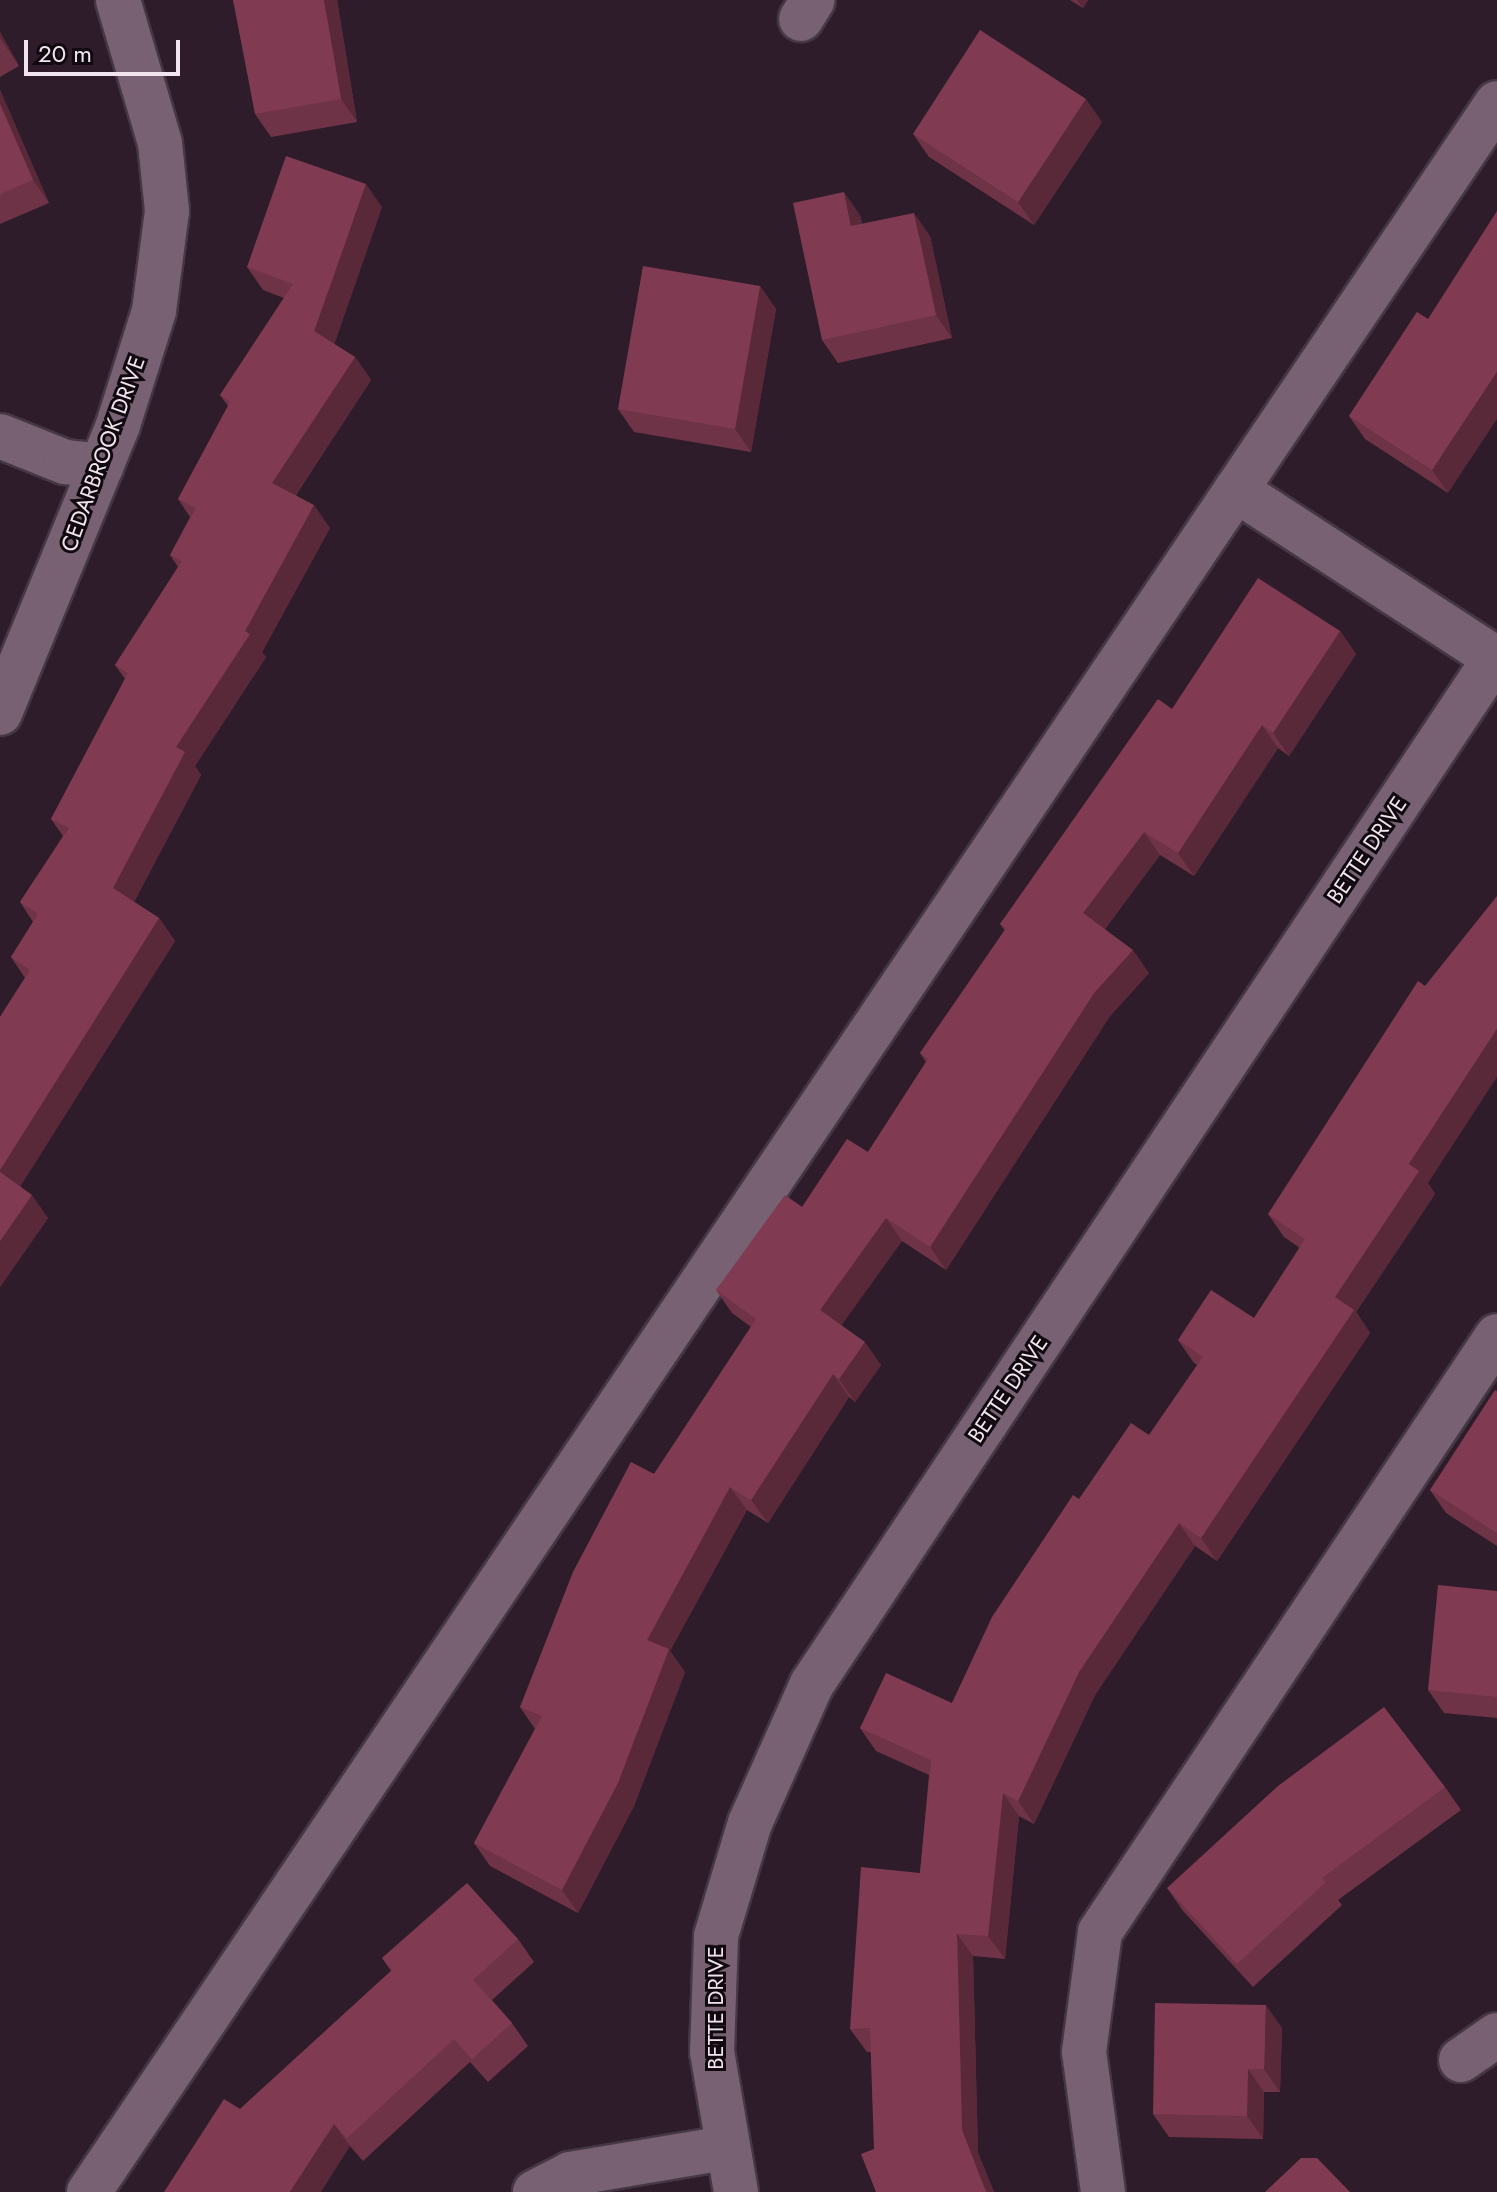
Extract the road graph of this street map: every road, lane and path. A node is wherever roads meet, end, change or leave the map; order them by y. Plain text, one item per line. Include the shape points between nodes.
1 (118, 0) edge
2 (1497, 103) edge
3 (0, 436) edge
4 (102, 466) junction
5 (1236, 490) junction
6 (1496, 656) edge
7 (0, 713) edge
8 (1497, 1336) edge
9 (1497, 2035) edge
10 (1461, 2060) dead end
11 (726, 2148) junction
12 (89, 2192) edge
13 (535, 2192) edge
14 (736, 2192) edge
15 (1103, 2192) edge

1 - 4 street, CEDARBROOK DRIVE via 146,77 167,211 154,311
2 - 5 street
3 - 4 street via 65,462
4 - 7 street, CEDARBROOK DRIVE
5 - 6 street
5 - 12 street
6 - 11 street, BETTE DRIVE via 812,1684 750,1823 716,1936 712,2052
8 - 15 street via 1100,1932 1084,2052
9 - 10 street
11 - 13 street via 570,2174
11 - 14 street, BETTE DRIVE

